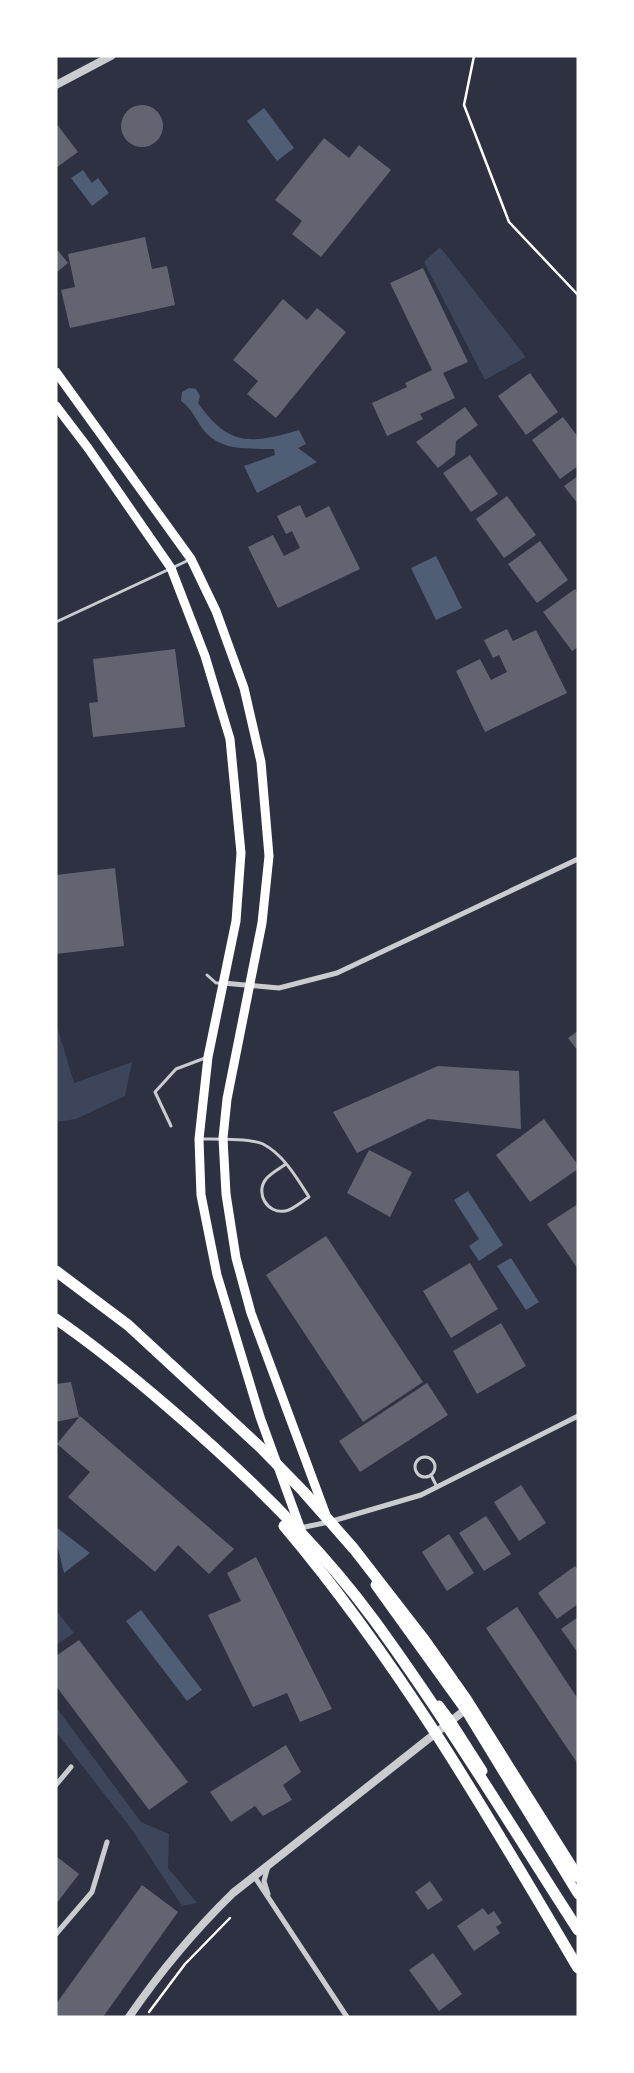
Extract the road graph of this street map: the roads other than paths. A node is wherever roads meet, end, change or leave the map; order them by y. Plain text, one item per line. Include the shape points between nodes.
1 (111, 56) edge
2 (56, 85) edge
3 (56, 372) edge
4 (56, 406) edge
5 (191, 559) junction
6 (171, 568) junction
7 (56, 622) edge
8 (578, 859) edge
9 (207, 975) dead end
10 (223, 983) junction
11 (251, 987) junction
12 (208, 1056) junction
13 (171, 1126) dead end
14 (223, 1138) junction
15 (199, 1139) junction
16 (286, 1164) junction
17 (56, 1271) edge
18 (56, 1319) edge
19 (578, 1416) edge
20 (226, 1458) junction
21 (431, 1475) junction
22 (437, 1487) junction
23 (329, 1522) junction
24 (300, 1528) junction
25 (465, 1710) junction
26 (451, 1720) junction
27 (71, 1767) dead end
28 (56, 1785) edge
29 (107, 1842) dead end
30 (269, 1864) junction
31 (254, 1876) junction
32 (578, 1877) edge
33 (578, 1895) edge
34 (270, 1899) junction
35 (578, 1923) edge
36 (578, 1930) edge
37 (56, 1934) edge
38 (578, 1968) edge
39 (129, 2017) edge
40 (347, 2017) edge

1 - 2 street
3 - 5 main road
4 - 6 main road
5 - 6 lane
5 - 11 main road via 216,611 244,688 261,762 269,856
6 - 7 lane
6 - 10 main road via 205,656 230,739 241,853 236,921
8 - 11 street via 337,973 279,988
9 - 10 lane via 216,983
10 - 11 street
10 - 12 main road
11 - 14 main road via 232,1074
12 - 13 lane via 176,1070 155,1092
12 - 15 main road
14 - 15 lane
14 - 16 lane via 262,1143
14 - 23 main road via 226,1194 236,1258 274,1377
15 - 24 main road via 201,1194 217,1275 260,1416
16 - 16 lane via 309,1197 282,1212 269,1207 262,1190 267,1178
17 - 32 highway via 128,1325 260,1448 354,1549 466,1699
18 - 20 highway via 101,1350
19 - 22 street
20 - 36 highway via 277,1507 373,1620
20 - 38 highway via 374,1640 452,1755
21 - 21 lane via 421,1476 416,1471 420,1458 434,1461 435,1470
21 - 22 lane
22 - 23 street
23 - 24 street
23 - 25 main road
24 - 26 main road via 342,1588
25 - 26 street
25 - 33 main road
26 - 30 street
26 - 35 main road
27 - 28 street
29 - 37 street via 92,1892
30 - 31 street
30 - 34 street via 264,1881
31 - 34 street
31 - 39 street via 203,1922
34 - 40 street

